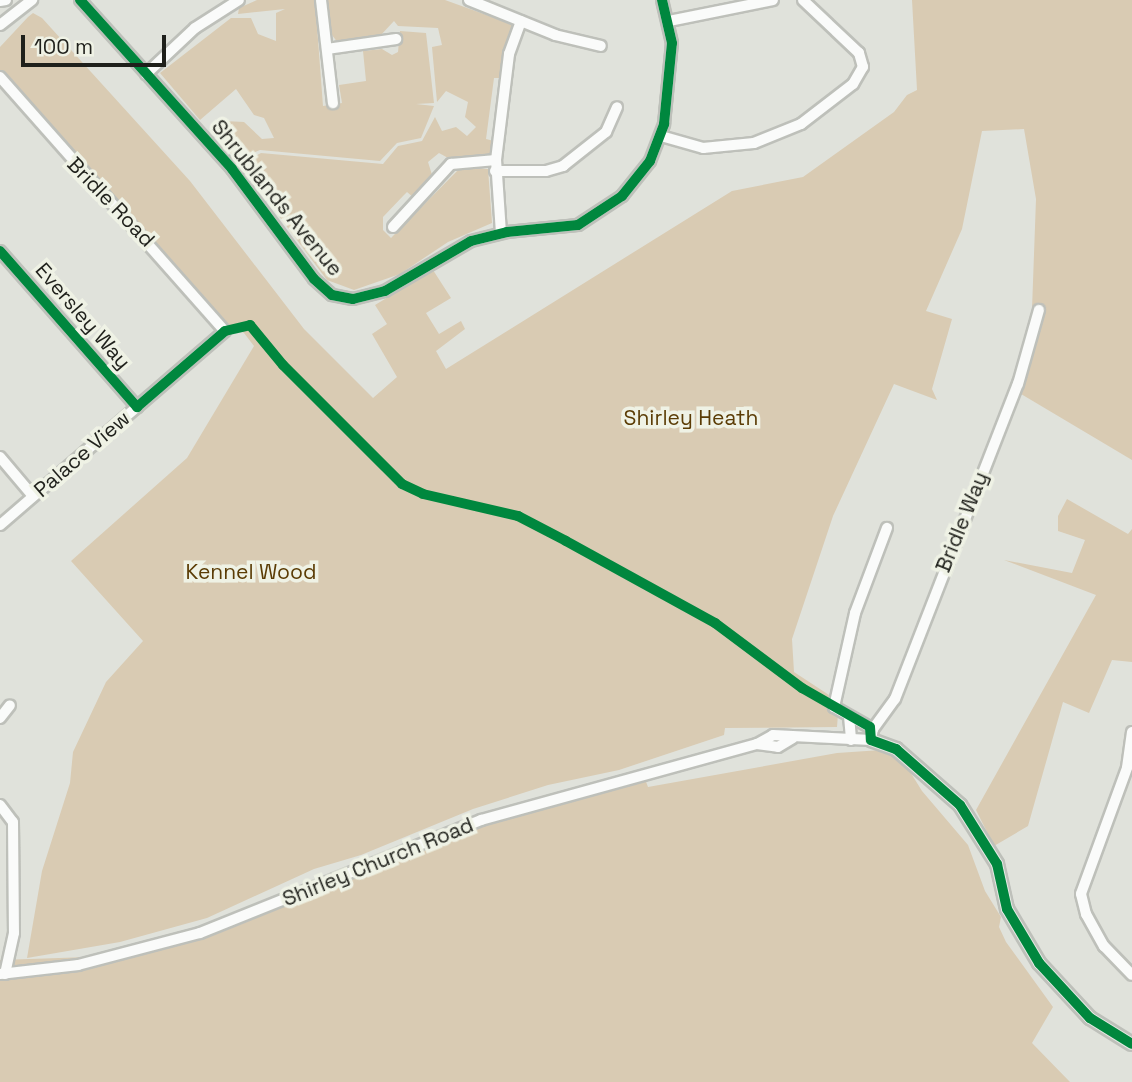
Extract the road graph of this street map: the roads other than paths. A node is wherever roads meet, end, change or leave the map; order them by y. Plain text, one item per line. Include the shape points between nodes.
1 (6, 0) edge
2 (32, 0) edge
3 (80, 0) edge
4 (239, 0) edge
5 (321, 0) edge
6 (469, 0) edge
7 (662, 0) edge
8 (773, 0) edge
9 (803, 0) edge
10 (0, 1) edge
11 (521, 20) junction
12 (669, 21) junction
13 (0, 24) edge
14 (396, 39) dead end
15 (601, 46) dead end
16 (327, 49) junction
17 (146, 74) junction
18 (0, 77) edge
19 (333, 103) dead end
20 (617, 107) dead end
21 (661, 136) junction
22 (495, 166) junction
23 (393, 228) dead end
24 (501, 233) junction
25 (0, 251) edge
26 (1039, 310) dead end
27 (223, 327) joint
28 (137, 407) junction
29 (0, 457) edge
30 (33, 496) junction
31 (0, 525) edge
32 (887, 528) dead end
33 (10, 705) dead end
34 (849, 716) junction
35 (0, 718) edge
36 (1132, 732) edge
37 (872, 735) junction
38 (852, 740) junction
39 (0, 805) edge
40 (3, 974) edge
41 (1132, 975) edge
42 (1132, 1044) edge

1 - 10 street
2 - 13 street
3 - 17 street, Shrublands Avenue
4 - 17 street via 205,21
5 - 16 street
6 - 11 street
7 - 12 street, Shrublands Avenue
8 - 12 street
9 - 21 street via 859,53 863,67 853,85 801,124 754,143 704,148
11 - 15 street
11 - 22 street via 509,54
12 - 21 street, Shrublands Avenue via 671,67
14 - 16 street
16 - 19 street
17 - 24 street, Shrublands Avenue via 232,169 314,279 332,295 353,299 376,295 461,246
18 - 27 street, Bridle Road
20 - 22 street via 606,132 564,166 546,171
21 - 24 street, Shrublands Avenue via 637,180 597,216 569,226
22 - 23 street via 451,164
22 - 24 street
25 - 28 street, Eversley Way
26 - 37 street, Bridle Way via 1018,384 895,699
27 - 28 street, Palace View via 223,335
28 - 30 street, Palace View
29 - 30 street
30 - 31 street, Palace View
32 - 34 street via 855,613 834,707
33 - 35 street
34 - 37 street
34 - 38 street
36 - 41 street via 1127,768 1081,894 1086,914 1104,946
37 - 38 street, Shirley Church Road
37 - 42 main road via 896,749 960,805 997,864 1007,909 1039,963 1090,1018
38 - 40 street, Shirley Church Road via 793,738 778,747 757,744 481,820 200,933 78,965
39 - 40 street via 13,822 13,933

